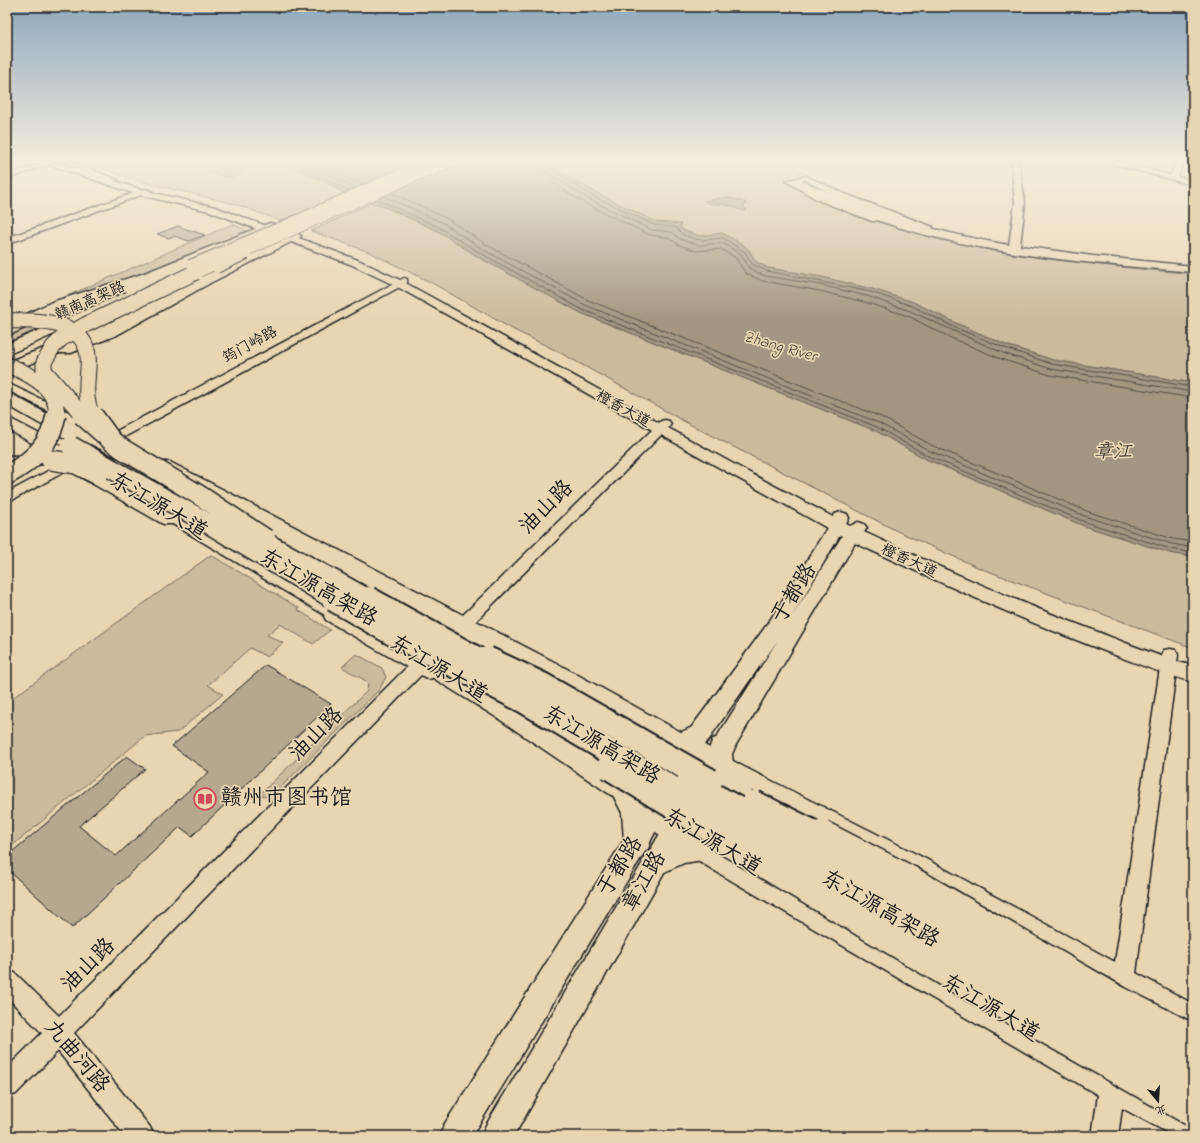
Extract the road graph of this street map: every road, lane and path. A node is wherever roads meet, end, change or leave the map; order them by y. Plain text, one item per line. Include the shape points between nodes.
1 (79, 215) edge
2 (231, 215) edge
3 (308, 215) edge
4 (313, 215) edge
5 (318, 215) edge
6 (333, 215) edge
7 (867, 215) edge
8 (872, 215) edge
9 (894, 215) edge
10 (1012, 215) edge
11 (1017, 215) edge
12 (267, 227) junction
13 (930, 229) junction
14 (293, 237) junction
15 (7, 241) edge
16 (1010, 245) junction
17 (1193, 265) edge
18 (1193, 269) edge
19 (186, 271) junction
20 (401, 282) junction
21 (31, 315) junction
22 (7, 321) edge
23 (7, 330) edge
24 (7, 335) edge
25 (7, 348) edge
26 (8, 364) edge
27 (7, 386) edge
28 (7, 397) edge
29 (7, 409) edge
30 (7, 422) edge
31 (662, 427) junction
32 (7, 429) edge
33 (113, 441) junction
34 (7, 461) edge
35 (66, 461) junction
36 (7, 464) edge
37 (7, 475) edge
38 (7, 500) edge
39 (847, 526) junction
40 (291, 566) junction
41 (460, 628) junction
42 (403, 629) junction
43 (1168, 661) junction
44 (1193, 662) edge
45 (421, 664) junction
46 (1193, 674) edge
47 (683, 746) junction
48 (723, 767) junction
49 (637, 810) junction
50 (693, 840) junction
51 (656, 862) joint
52 (7, 981) edge
53 (1124, 985) junction
54 (1193, 1017) edge
55 (1193, 1027) edge
56 (58, 1032) junction
57 (1193, 1041) edge
58 (1193, 1064) edge
59 (7, 1085) edge
60 (1112, 1086) junction
61 (1193, 1087) edge
62 (1193, 1110) edge
63 (1193, 1124) edge
64 (1193, 1132) edge
65 (141, 1136) edge
66 (455, 1136) edge
67 (497, 1136) edge
68 (1105, 1136) edge

1 - 15 street
2 - 12 main road, 橙香大道
3 - 19 street, bridge
4 - 19 highway, bridge
5 - 19 highway, bridge
6 - 26 street, bridge via 217,269 96,336
7 - 13 street via 909,229
8 - 13 main road
9 - 13 street
10 - 16 main road
11 - 16 main road
12 - 14 main road, 橙香大道
12 - 21 main road via 171,268
13 - 16 main road
14 - 20 main road, 橙香大道
14 - 26 main road via 208,279 112,332
16 - 17 main road
16 - 18 main road via 1100,261
19 - 21 street
19 - 23 highway via 127,291 76,304
19 - 24 highway, bridge via 65,321
19 - 25 highway, 赣南高架路
19 - 26 highway, 赣南高架路, bridge
19 - 26 highway via 92,334 51,352
19 - 33 highway, bridge via 62,338 44,362 44,370 88,422
20 - 31 main road, 橙香大道
20 - 33 street, 筠门岭路
21 - 23 main road
22 - 33 highway, bridge via 35,321 66,327 81,337 89,352 86,391 88,406
26 - 37 highway, bridge via 29,375 44,387 55,403 58,413 49,440 40,453
27 - 33 street
28 - 40 highway, 东江源高架路, bridge via 216,514
28 - 41 main road, 东江源大道 via 158,470 308,553
29 - 40 highway, 东江源高架路, bridge via 206,522
30 - 35 main road, 东江源大道
31 - 39 main road, 橙香大道
31 - 41 street, 油山路
32 - 35 street
33 - 40 highway, bridge via 223,508
33 - 41 street via 240,503
34 - 35 highway, bridge
35 - 36 highway, bridge
35 - 38 street
35 - 40 highway, bridge
35 - 45 main road, 东江源大道 via 262,570
39 - 43 main road, 橙香大道 via 950,580 1051,622
39 - 47 main road, 于都路 via 776,627
39 - 48 main road
40 - 42 highway, 东江源高架路, bridge
41 - 45 street, 油山路
41 - 47 main road, 东江源大道 via 547,678
42 - 57 highway, bridge via 540,684 676,763 909,882 1117,1002
42 - 58 highway, 东江源高架路, bridge via 535,692 670,771
42 - 61 highway, 东江源高架路, bridge via 886,915
42 - 62 highway, bridge via 654,796 1111,1065
43 - 44 main road, 橙香大道
43 - 46 main road, 橙香大道
43 - 53 street
45 - 49 main road, 东江源大道 via 508,712
45 - 56 street, 油山路
47 - 48 main road, 东江源大道
47 - 49 main road, 于都路
48 - 50 main road
48 - 53 main road, 东江源大道 via 918,876
49 - 50 main road, 东江源大道
49 - 66 main road, 于都路
50 - 51 highway
50 - 60 main road, 东江源大道 via 869,935
51 - 67 main road, 章江路
52 - 56 street, 九曲河路
53 - 54 street
53 - 55 main road, 东江源大道
53 - 60 street
56 - 59 street, 油山路
56 - 65 street, 九曲河路
60 - 63 main road, 东江源大道
60 - 64 street
60 - 68 street

